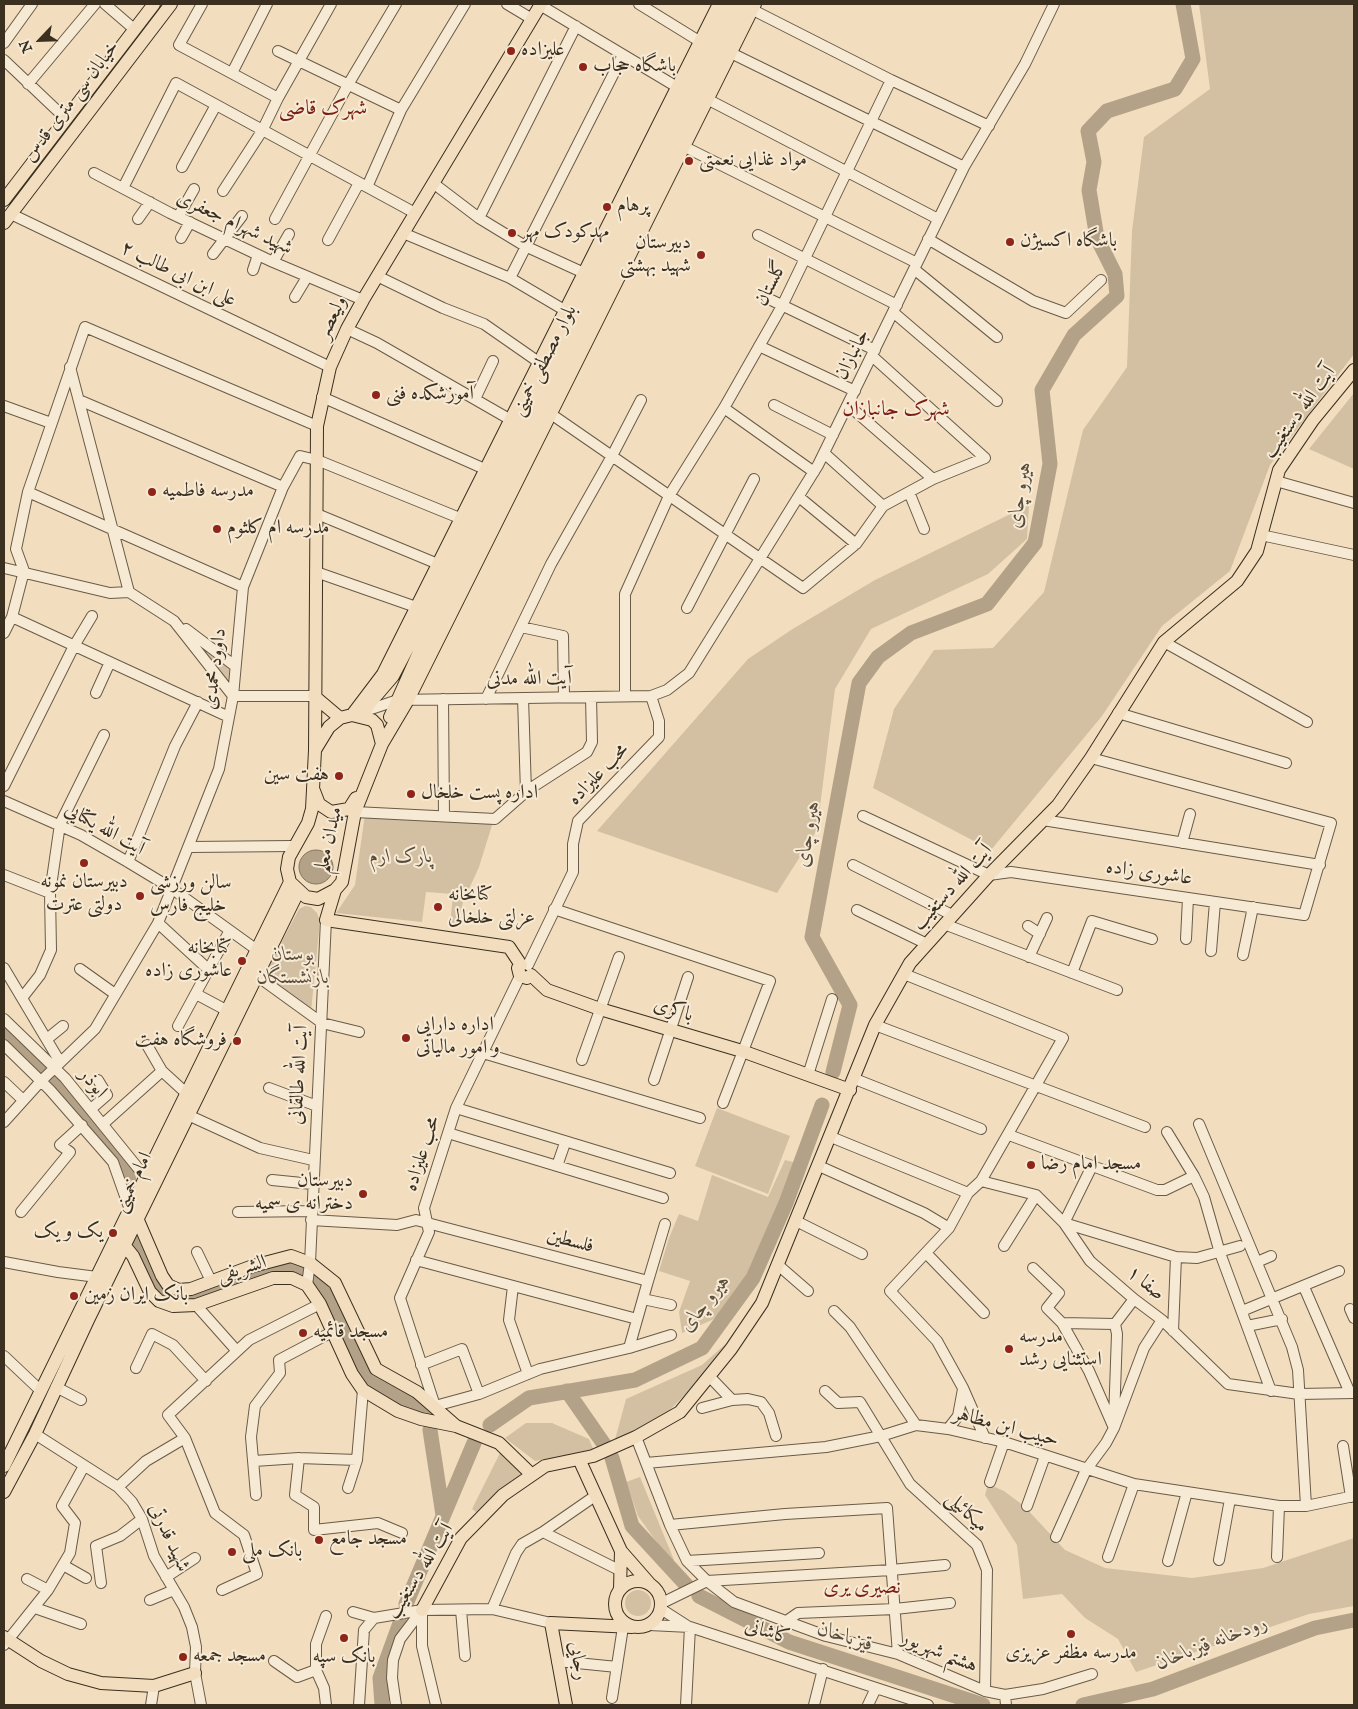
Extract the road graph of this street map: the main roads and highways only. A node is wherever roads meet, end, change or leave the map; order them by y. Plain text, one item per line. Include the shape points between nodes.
1 (154, 4) edge
2 (171, 4) edge
3 (541, 4) edge
4 (719, 4) edge
5 (731, 4) edge
6 (751, 6) edge
7 (640, 174) junction
8 (4, 200) edge
9 (7, 218) edge
10 (609, 235) junction
11 (1354, 370) edge
12 (314, 696) junction
13 (403, 700) junction
14 (355, 715) junction
15 (381, 740) junction
16 (314, 750) junction
17 (314, 790) junction
18 (362, 790) junction
19 (294, 887) junction
20 (335, 890) junction
21 (326, 920) joint
22 (853, 1085) junction
23 (134, 1214) junction
24 (125, 1246) junction
25 (456, 1426) junction
26 (579, 1459) junction
27 (4, 1466) edge
28 (531, 1474) junction
29 (4, 1492) edge
30 (622, 1550) junction
31 (649, 1583) junction
32 (620, 1589) junction
33 (615, 1608) junction
34 (417, 1611) road end
35 (604, 1626) junction
36 (627, 1627) junction
37 (5, 1641) edge
38 (195, 1673) road end
39 (566, 1705) edge

1 - 8 main road, خیابان سی متری قدس
2 - 9 main road, خیابان سی متری قدس
3 - 12 main road, ولیعصر via 363,300 330,367 317,426
4 - 7 main road via 677,87
5 - 7 main road, بلوار مصطفی خمینی
6 - 13 main road via 731,53 551,414
6 - 13 main road, بلوار مصطفی خمینی via 424,641
7 - 10 main road, بلوار مصطفی خمینی
10 - 14 main road via 584,273 383,674
10 - 14 main road, بلوار مصطفی خمینی via 393,676
11 - 22 main road, آیت الله دستغیب via 1313,420 1279,470 1257,550 1237,581 1164,642 1058,805 988,875 904,974 875,1025
12 - 14 main road
12 - 16 main road, میدان معلم
13 - 15 main road, میدان معلم
14 - 15 main road via 372,720 377,725
14 - 16 main road via 329,727
15 - 18 main road, میدان معلم
16 - 17 main road, میدان معلم
17 - 18 main road via 319,804 330,812 349,809
17 - 19 main road, میدان معلم via 308,823 289,856 288,869
18 - 20 main road, میدان معلم via 354,812 342,882
19 - 20 main road, میدان معلم via 306,897 318,899
19 - 23 main road, امام خمینی via 257,976 188,1115
19 - 23 main road, امام خمینی via 226,1010 146,1178
20 - 21 main road, آیت الله طالقانی
21 - 22 main road, باکری via 509,947 525,970 547,990 808,1075
22 - 26 main road, آیت الله دستغیب via 762,1303 731,1349 680,1412 615,1447
23 - 24 main road, امام خمینی
23 - 25 main road via 162,1276 168,1285 179,1290 191,1289 291,1256 310,1263 335,1283 376,1369 417,1392
23 - 27 main road, امام خمینی via 97,1277
24 - 25 main road, الشریفی via 150,1292 160,1301 174,1306 196,1305 273,1278 292,1278 307,1285 320,1304 352,1374 363,1390 398,1412
24 - 29 main road, امام خمینی
25 - 28 main road via 499,1443
26 - 28 main road, آیت الله دستغیب via 545,1466
26 - 30 main road
28 - 34 main road, آیت الله دستغیب via 488,1508 462,1538
30 - 31 main road
30 - 32 main road
31 - 32 main road via 633,1581
31 - 36 main road via 655,1588 661,1606 658,1616 649,1625
32 - 33 main road via 616,1594
33 - 35 main road
33 - 36 main road
35 - 36 main road
35 - 39 main road, رجایی via 551,1623
37 - 38 main road via 68,1674 100,1683 154,1686

